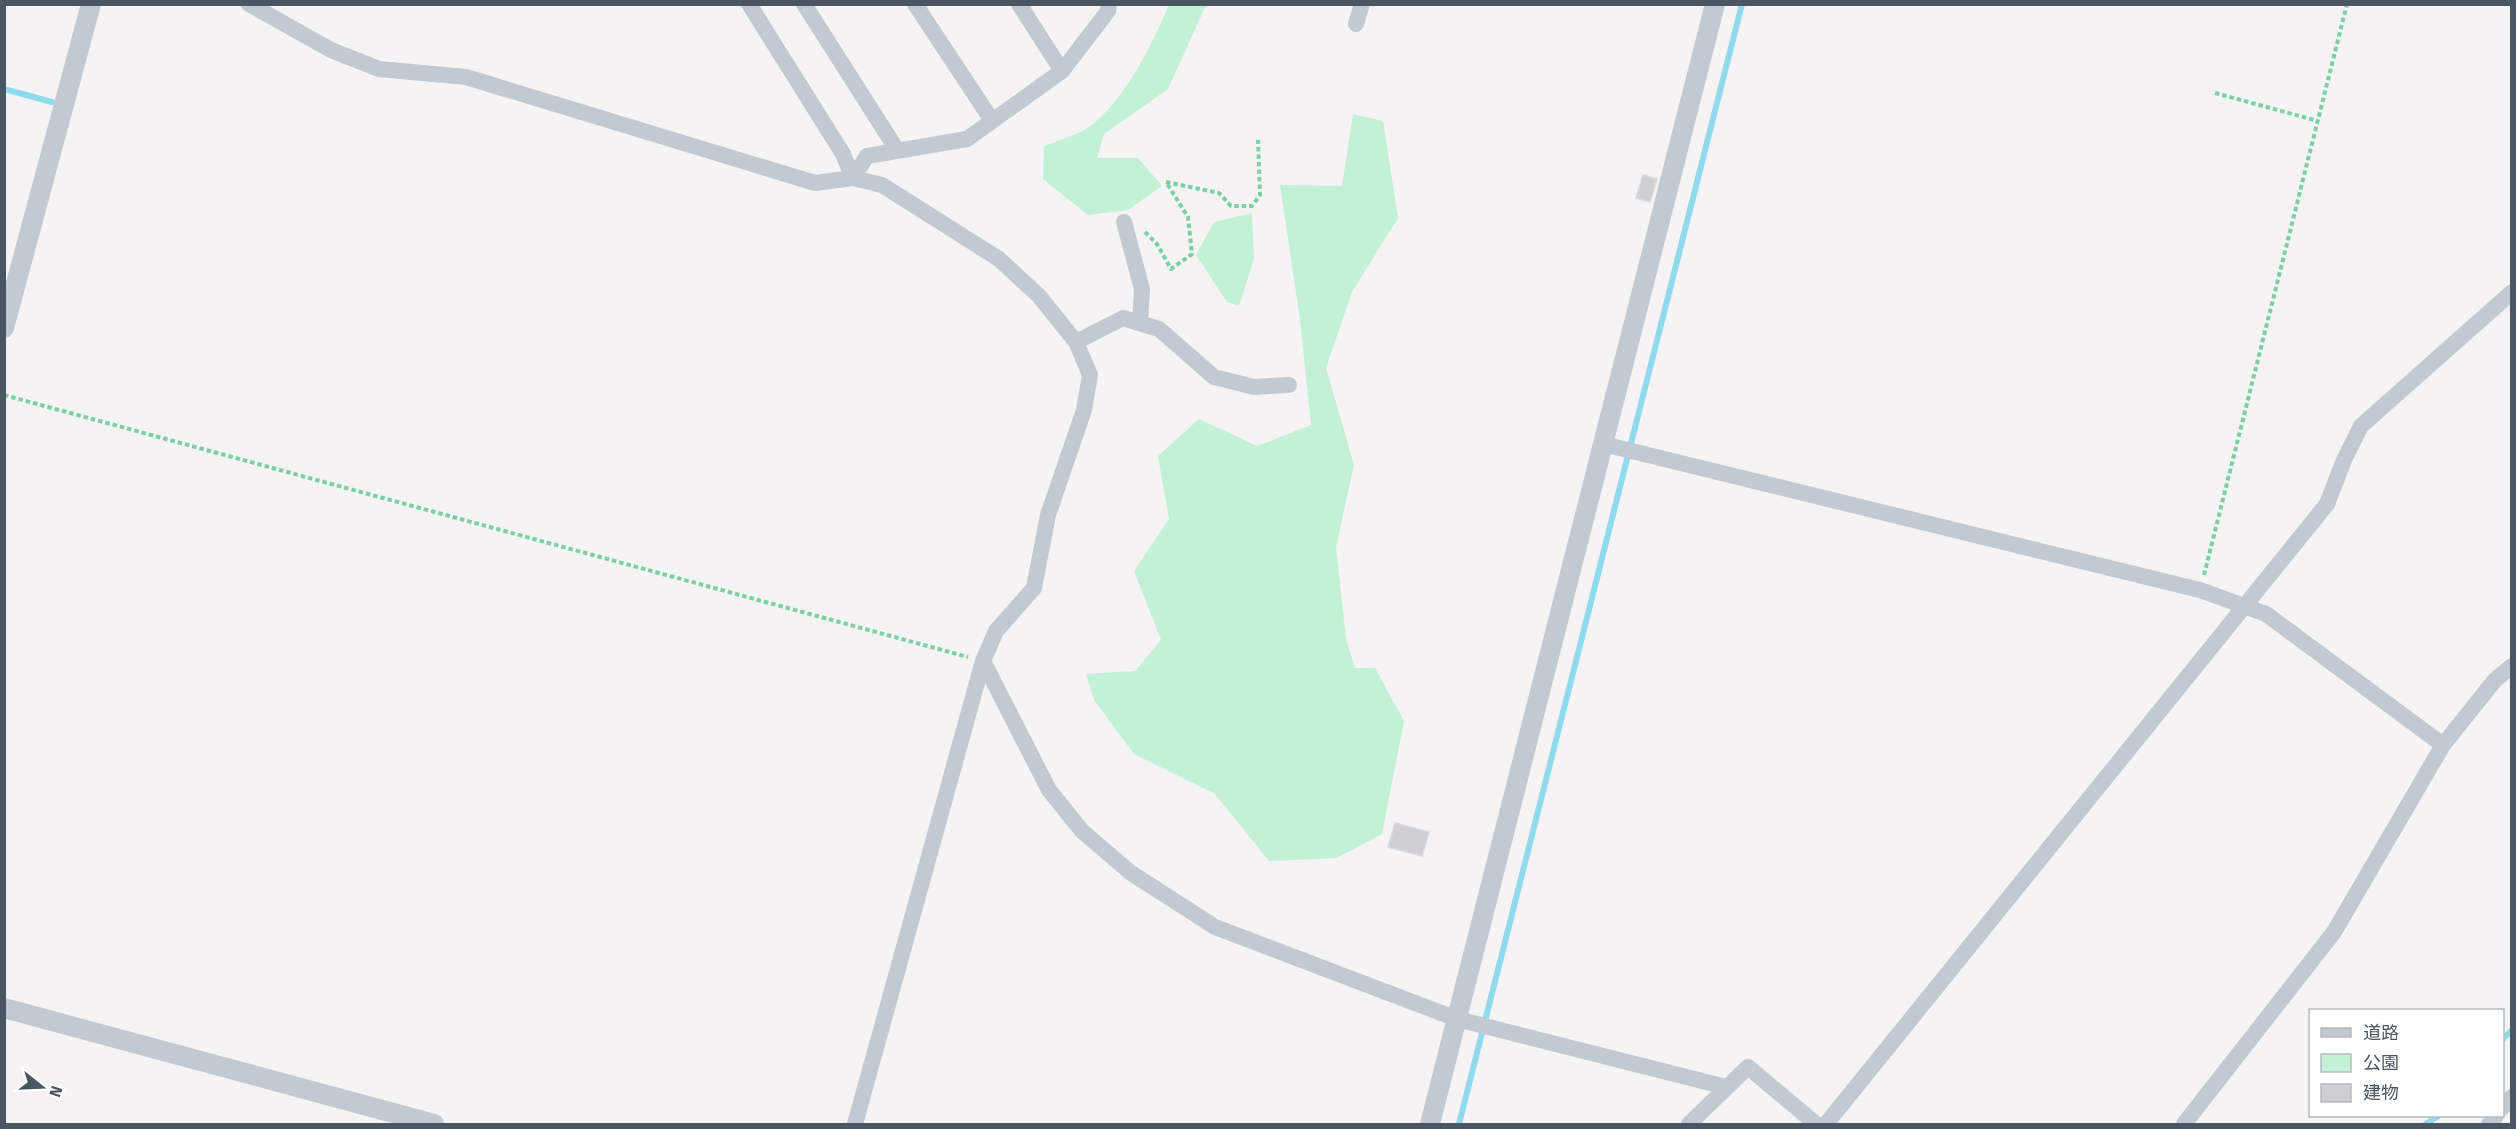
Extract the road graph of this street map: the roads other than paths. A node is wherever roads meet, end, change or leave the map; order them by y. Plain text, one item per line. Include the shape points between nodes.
1 (91, 4) edge
2 (249, 4) edge
3 (749, 4) edge
4 (804, 4) edge
5 (915, 4) edge
6 (1019, 4) edge
7 (1109, 4) edge
8 (1362, 4) edge
9 (1715, 4) edge
10 (1356, 24) dead end
11 (1062, 71) junction
12 (991, 119) junction
13 (897, 150) junction
14 (853, 178) junction
15 (1124, 222) road end
16 (2511, 292) edge
17 (1140, 323) junction
18 (4, 328) edge
19 (1076, 342) junction
20 (1289, 386) dead end
21 (1603, 444) junction
22 (2244, 605) junction
23 (983, 661) junction
24 (2511, 666) edge
25 (2443, 745) junction
26 (4, 1008) edge
27 (1457, 1019) junction
28 (1726, 1087) junction
29 (434, 1125) edge
30 (855, 1125) edge
31 (1430, 1125) edge
32 (1689, 1125) edge
33 (1816, 1125) edge
34 (1826, 1125) edge
35 (2184, 1125) edge

1 - 18 street
2 - 14 street via 331,50 379,69 466,77 815,183
3 - 14 street via 843,154
4 - 13 street
5 - 12 street
6 - 11 street
7 - 11 street via 1108,11
8 - 10 street
9 - 21 street
11 - 12 street
12 - 13 street via 966,139
13 - 14 street via 867,156
14 - 19 street via 882,185 999,259 1039,296
15 - 17 street via 1142,289
16 - 22 street via 2361,426 2327,504
17 - 19 street via 1123,318
17 - 20 street via 1159,329 1214,377 1254,387
19 - 23 street via 1090,375 1084,410 1048,515 1034,588 996,631
21 - 22 street via 2200,590
21 - 27 street
22 - 25 street via 2266,614
22 - 34 street
23 - 27 street via 1049,790 1082,831 1131,873 1215,927
23 - 30 street
24 - 25 street
25 - 35 street via 2334,932
26 - 29 street
27 - 28 street
27 - 31 street
28 - 32 street
28 - 33 street via 1748,1067

